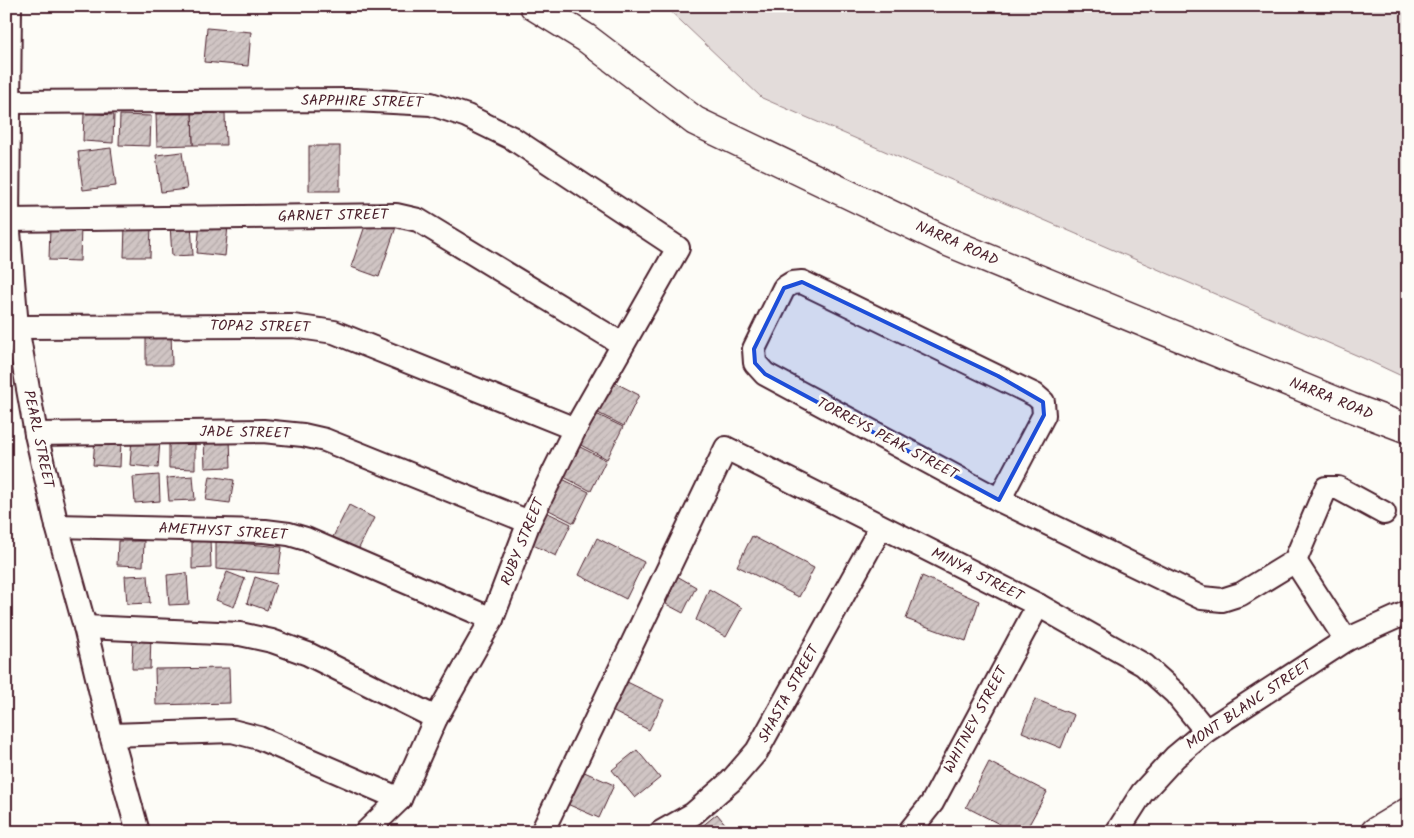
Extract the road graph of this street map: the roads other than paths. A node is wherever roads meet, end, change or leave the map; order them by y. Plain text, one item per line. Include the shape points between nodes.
1 (10, 6) edge
2 (534, 6) edge
3 (7, 102) edge
4 (8, 220) junction
5 (678, 248) joint
6 (17, 327) junction
7 (622, 344) junction
8 (575, 429) junction
9 (1408, 429) edge
10 (36, 434) junction
11 (1000, 500) junction
12 (1384, 513) dead end
13 (529, 522) junction
14 (57, 526) junction
15 (881, 527) junction
16 (1295, 562) junction
17 (1038, 605) junction
18 (1408, 612) edge
19 (492, 619) junction
20 (85, 627) junction
21 (1346, 640) junction
22 (436, 718) junction
23 (1206, 731) junction
24 (111, 735) junction
25 (400, 799) junction
26 (1408, 812) edge
27 (138, 832) edge
28 (366, 832) edge
29 (542, 832) edge
30 (662, 832) edge
31 (909, 832) edge
32 (1116, 832) edge
33 (1375, 832) edge

1 - 3 street, PEARL STREET
2 - 9 street, NARRA ROAD via 586,38 695,121 948,242
3 - 4 street, PEARL STREET
3 - 5 street, SAPPHIRE STREET via 355,100 431,104 467,116 512,138
4 - 6 street, PEARL STREET
4 - 7 street, GARNET STREET via 396,215 418,220
5 - 7 street, RUBY STREET
6 - 8 street, TOPAZ STREET via 315,328 334,332
6 - 10 street, PEARL STREET
7 - 8 street, RUBY STREET
8 - 13 street, RUBY STREET
10 - 13 street, JADE STREET via 263,431 303,435 325,440
10 - 14 street, PEARL STREET
11 - 11 street, TORREYS PEAK STREET via 766,374 755,363 754,350 784,288 802,282 1035,395 1042,402 1044,415
11 - 16 street, TORREYS PEAK STREET via 1202,598 1222,600 1241,594
12 - 16 street via 1338,488 1326,488
13 - 19 street, RUBY STREET
14 - 19 street, AMETHYST STREET via 289,534
14 - 20 street, PEARL STREET
15 - 17 street, MINYA STREET
15 - 29 street, MINYA STREET via 726,448
15 - 30 street, SHASTA STREET via 758,751 731,781 693,814
16 - 21 street
17 - 23 street, MINYA STREET via 1144,665 1175,693
17 - 31 street, WHITNEY STREET via 932,803
18 - 21 street, MONT BLANC STREET
19 - 22 street, RUBY STREET
20 - 22 street via 240,634 272,641 308,654
20 - 24 street, PEARL STREET
21 - 23 street, MONT BLANC STREET
22 - 25 street, RUBY STREET
23 - 32 street, MONT BLANC STREET via 1175,757 1142,793
24 - 25 street via 232,731 260,738
24 - 27 street, PEARL STREET
25 - 28 street, RUBY STREET
26 - 33 street

